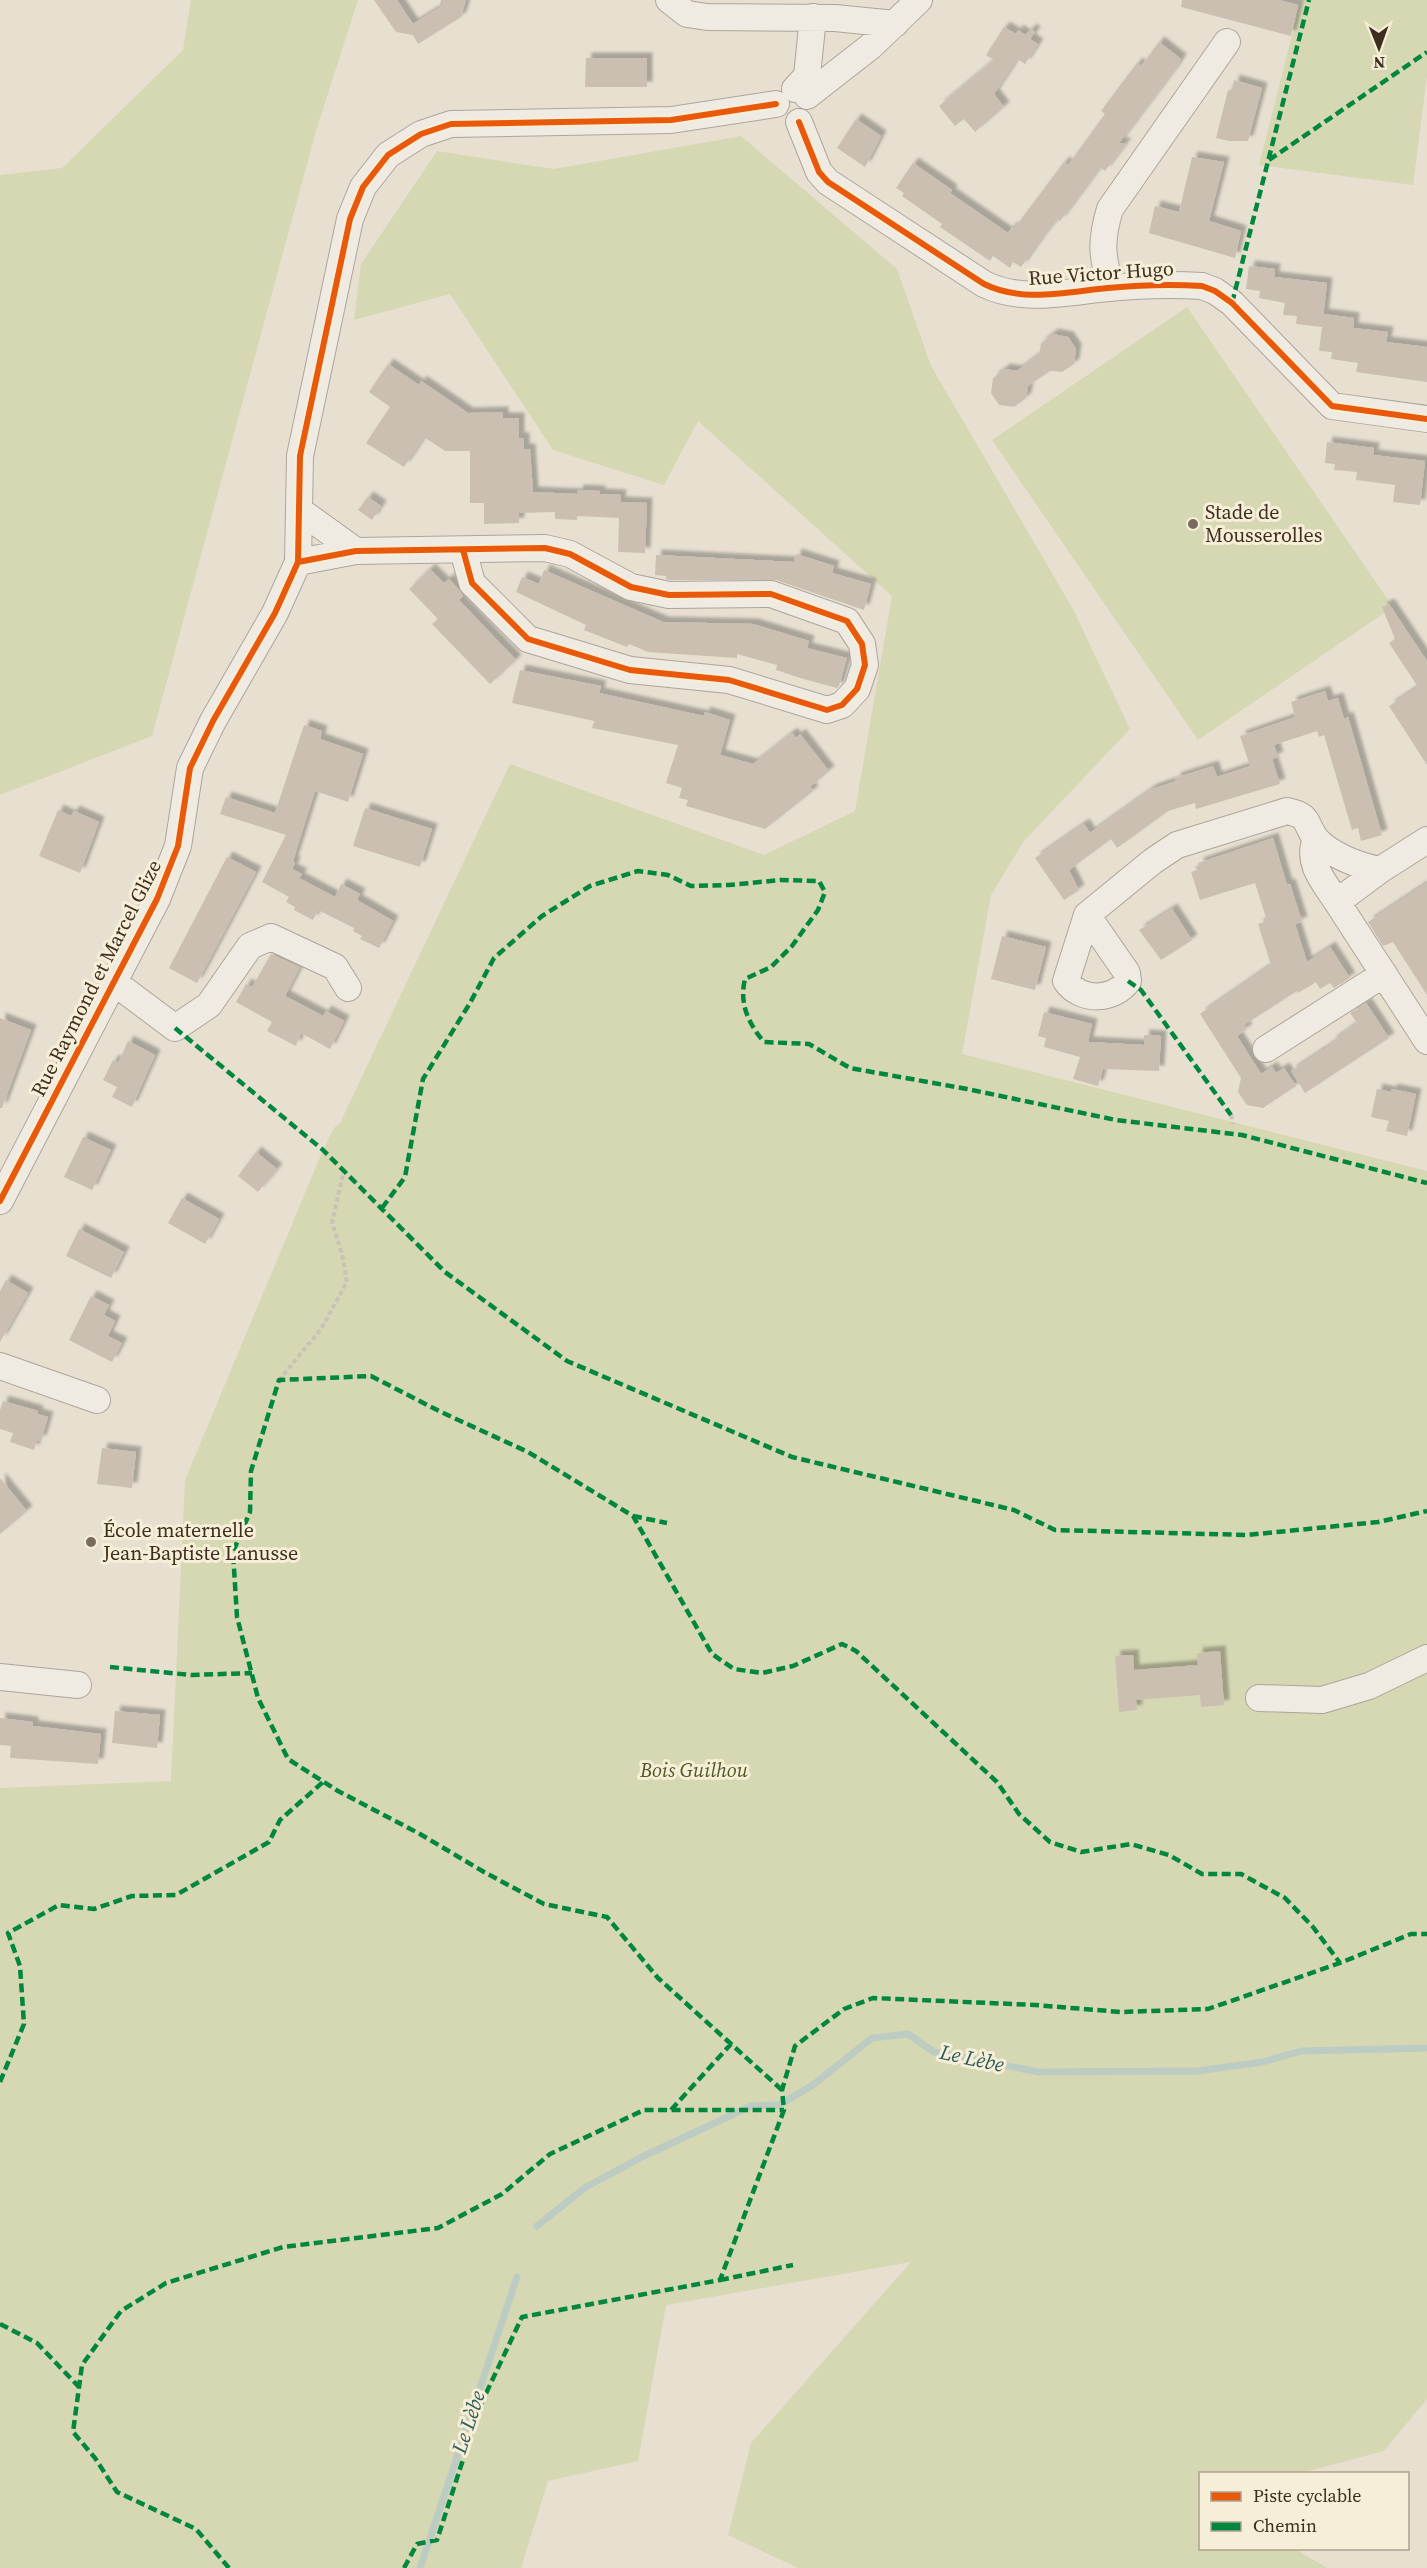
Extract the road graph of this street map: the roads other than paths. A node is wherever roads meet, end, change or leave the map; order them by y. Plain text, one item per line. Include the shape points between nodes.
1 (669, 0) edge
2 (919, 0) edge
3 (813, 17) junction
4 (895, 24) junction
5 (1227, 42) dead end
6 (792, 96) junction
7 (1111, 288) junction
8 (1427, 420) edge
9 (299, 510) junction
10 (356, 550) junction
11 (463, 550) junction
12 (298, 562) junction
13 (1317, 839) junction
14 (1427, 840) edge
15 (1380, 870) junction
16 (1337, 902) junction
17 (1087, 915) dead end
18 (1384, 974) junction
19 (115, 982) junction
20 (348, 988) dead end
21 (1427, 1041) edge
22 (1266, 1049) dead end
23 (0, 1201) edge
24 (0, 1366) edge
25 (97, 1400) dead end
26 (1427, 1658) edge
27 (0, 1677) edge
28 (78, 1685) dead end
29 (1259, 1698) dead end

1 - 3 street via 687,14 707,17
2 - 4 street
3 - 4 street
3 - 6 street via 807,76
4 - 6 street
5 - 7 street via 1110,209 1102,232
6 - 7 street, Rue Victor Hugo via 809,109 798,122 819,172 828,182 984,284 1017,295
6 - 9 street, Rue Raymond et Marcel Glize via 671,120 451,124 421,134 388,155 363,187 350,219 300,456
7 - 8 street, Rue Victor Hugo via 1185,285 1215,291 1232,303 1332,406
9 - 10 street
9 - 12 street, Rue Raymond et Marcel Glize
10 - 11 street
10 - 12 street
11 - 11 street via 545,548 570,554 631,587 669,595 771,594 847,621 862,644 866,665 857,689 842,705 827,710 729,680 630,670 528,639 472,583
12 - 19 street, Rue Raymond et Marcel Glize via 275,613 190,768 184,819 170,872
13 - 15 street via 1361,867
13 - 16 street via 1312,849 1315,867
13 - 17 street via 1308,821 1287,811 1177,845
14 - 15 street
15 - 16 street
16 - 18 street
18 - 21 street
18 - 22 street
19 - 20 street via 175,1028 209,1005 250,946 271,937 335,967
19 - 23 street, Rue Raymond et Marcel Glize
24 - 25 street
26 - 29 street via 1369,1686 1322,1700
27 - 28 street

